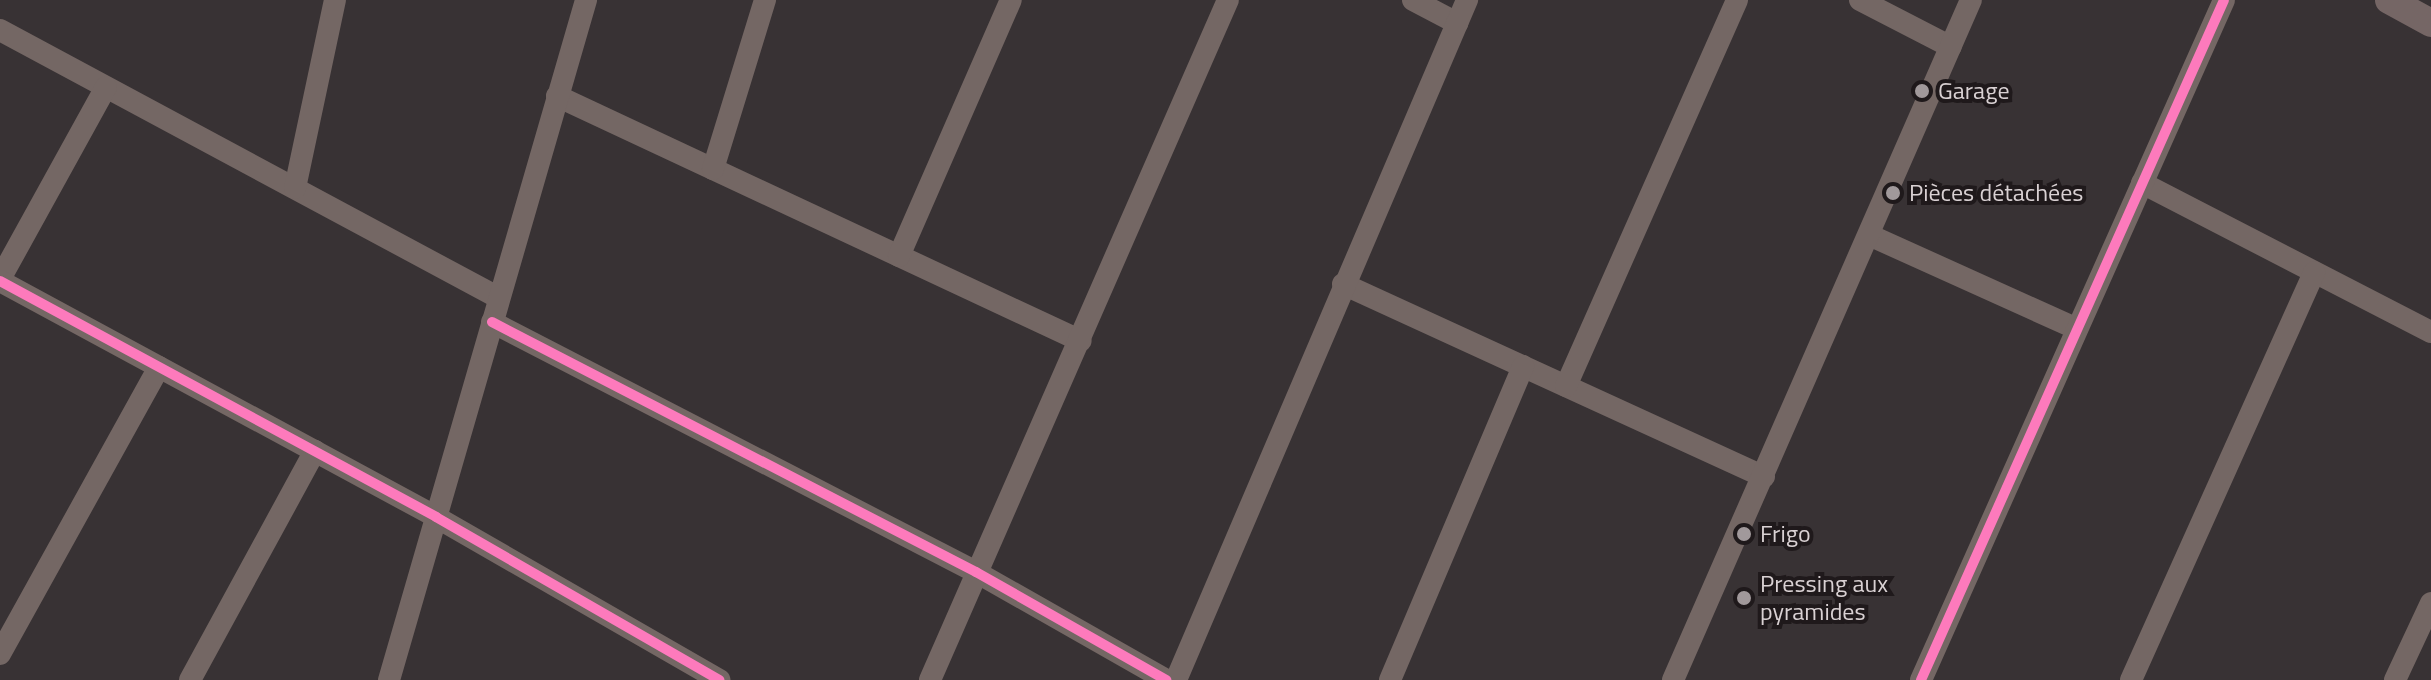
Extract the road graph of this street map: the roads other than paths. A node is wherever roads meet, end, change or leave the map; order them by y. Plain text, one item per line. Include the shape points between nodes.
1 (335, 0) edge
2 (586, 0) edge
3 (765, 0) edge
4 (1228, 0) edge
5 (1413, 0) edge
6 (1467, 0) edge
7 (1737, 0) edge
8 (1860, 0) edge
9 (1971, 0) edge
10 (2224, 0) edge
11 (1007, 1) edge
12 (1457, 23) junction
13 (0, 30) edge
14 (1951, 47) junction
15 (106, 87) junction
16 (557, 96) junction
17 (713, 169) junction
18 (2142, 183) junction
19 (295, 188) junction
20 (1869, 235) junction
21 (899, 256) junction
22 (2314, 272) junction
23 (0, 280) edge
24 (1343, 284) junction
25 (499, 298) junction
26 (492, 322) junction
27 (2077, 329) junction
28 (2431, 332) edge
29 (1081, 341) junction
30 (1523, 366) junction
31 (159, 367) junction
32 (1566, 386) junction
33 (315, 451) junction
34 (1764, 477) junction
35 (436, 517) junction
36 (976, 572) junction
37 (2431, 603) edge
38 (0, 654) edge
39 (716, 679) edge
40 (190, 680) edge
41 (389, 680) edge
42 (930, 680) edge
43 (1166, 680) edge
44 (1176, 680) edge
45 (1390, 680) edge
46 (1673, 680) edge
47 (1921, 680) edge
48 (2131, 680) edge
49 (2395, 680) edge

1 - 19 street
2 - 16 street
3 - 17 street
4 - 29 street
5 - 12 street
6 - 12 street
7 - 32 street
8 - 14 street
9 - 14 street
10 - 18 street
11 - 21 street
12 - 24 street
13 - 15 street
14 - 20 street
15 - 19 street
15 - 23 street
16 - 17 street
16 - 25 street
17 - 21 street
18 - 22 street
18 - 27 street
19 - 25 street
20 - 27 street
20 - 34 street
21 - 29 street
22 - 28 street
22 - 48 street
23 - 31 street
24 - 30 street
24 - 44 street
25 - 26 street
26 - 35 street
26 - 36 street
27 - 47 street
29 - 36 street
30 - 32 street
30 - 45 street
31 - 33 street
31 - 38 street
32 - 34 street
33 - 35 street
33 - 40 street
34 - 46 street
35 - 39 street
35 - 41 street
36 - 42 street
36 - 43 street
37 - 49 street

